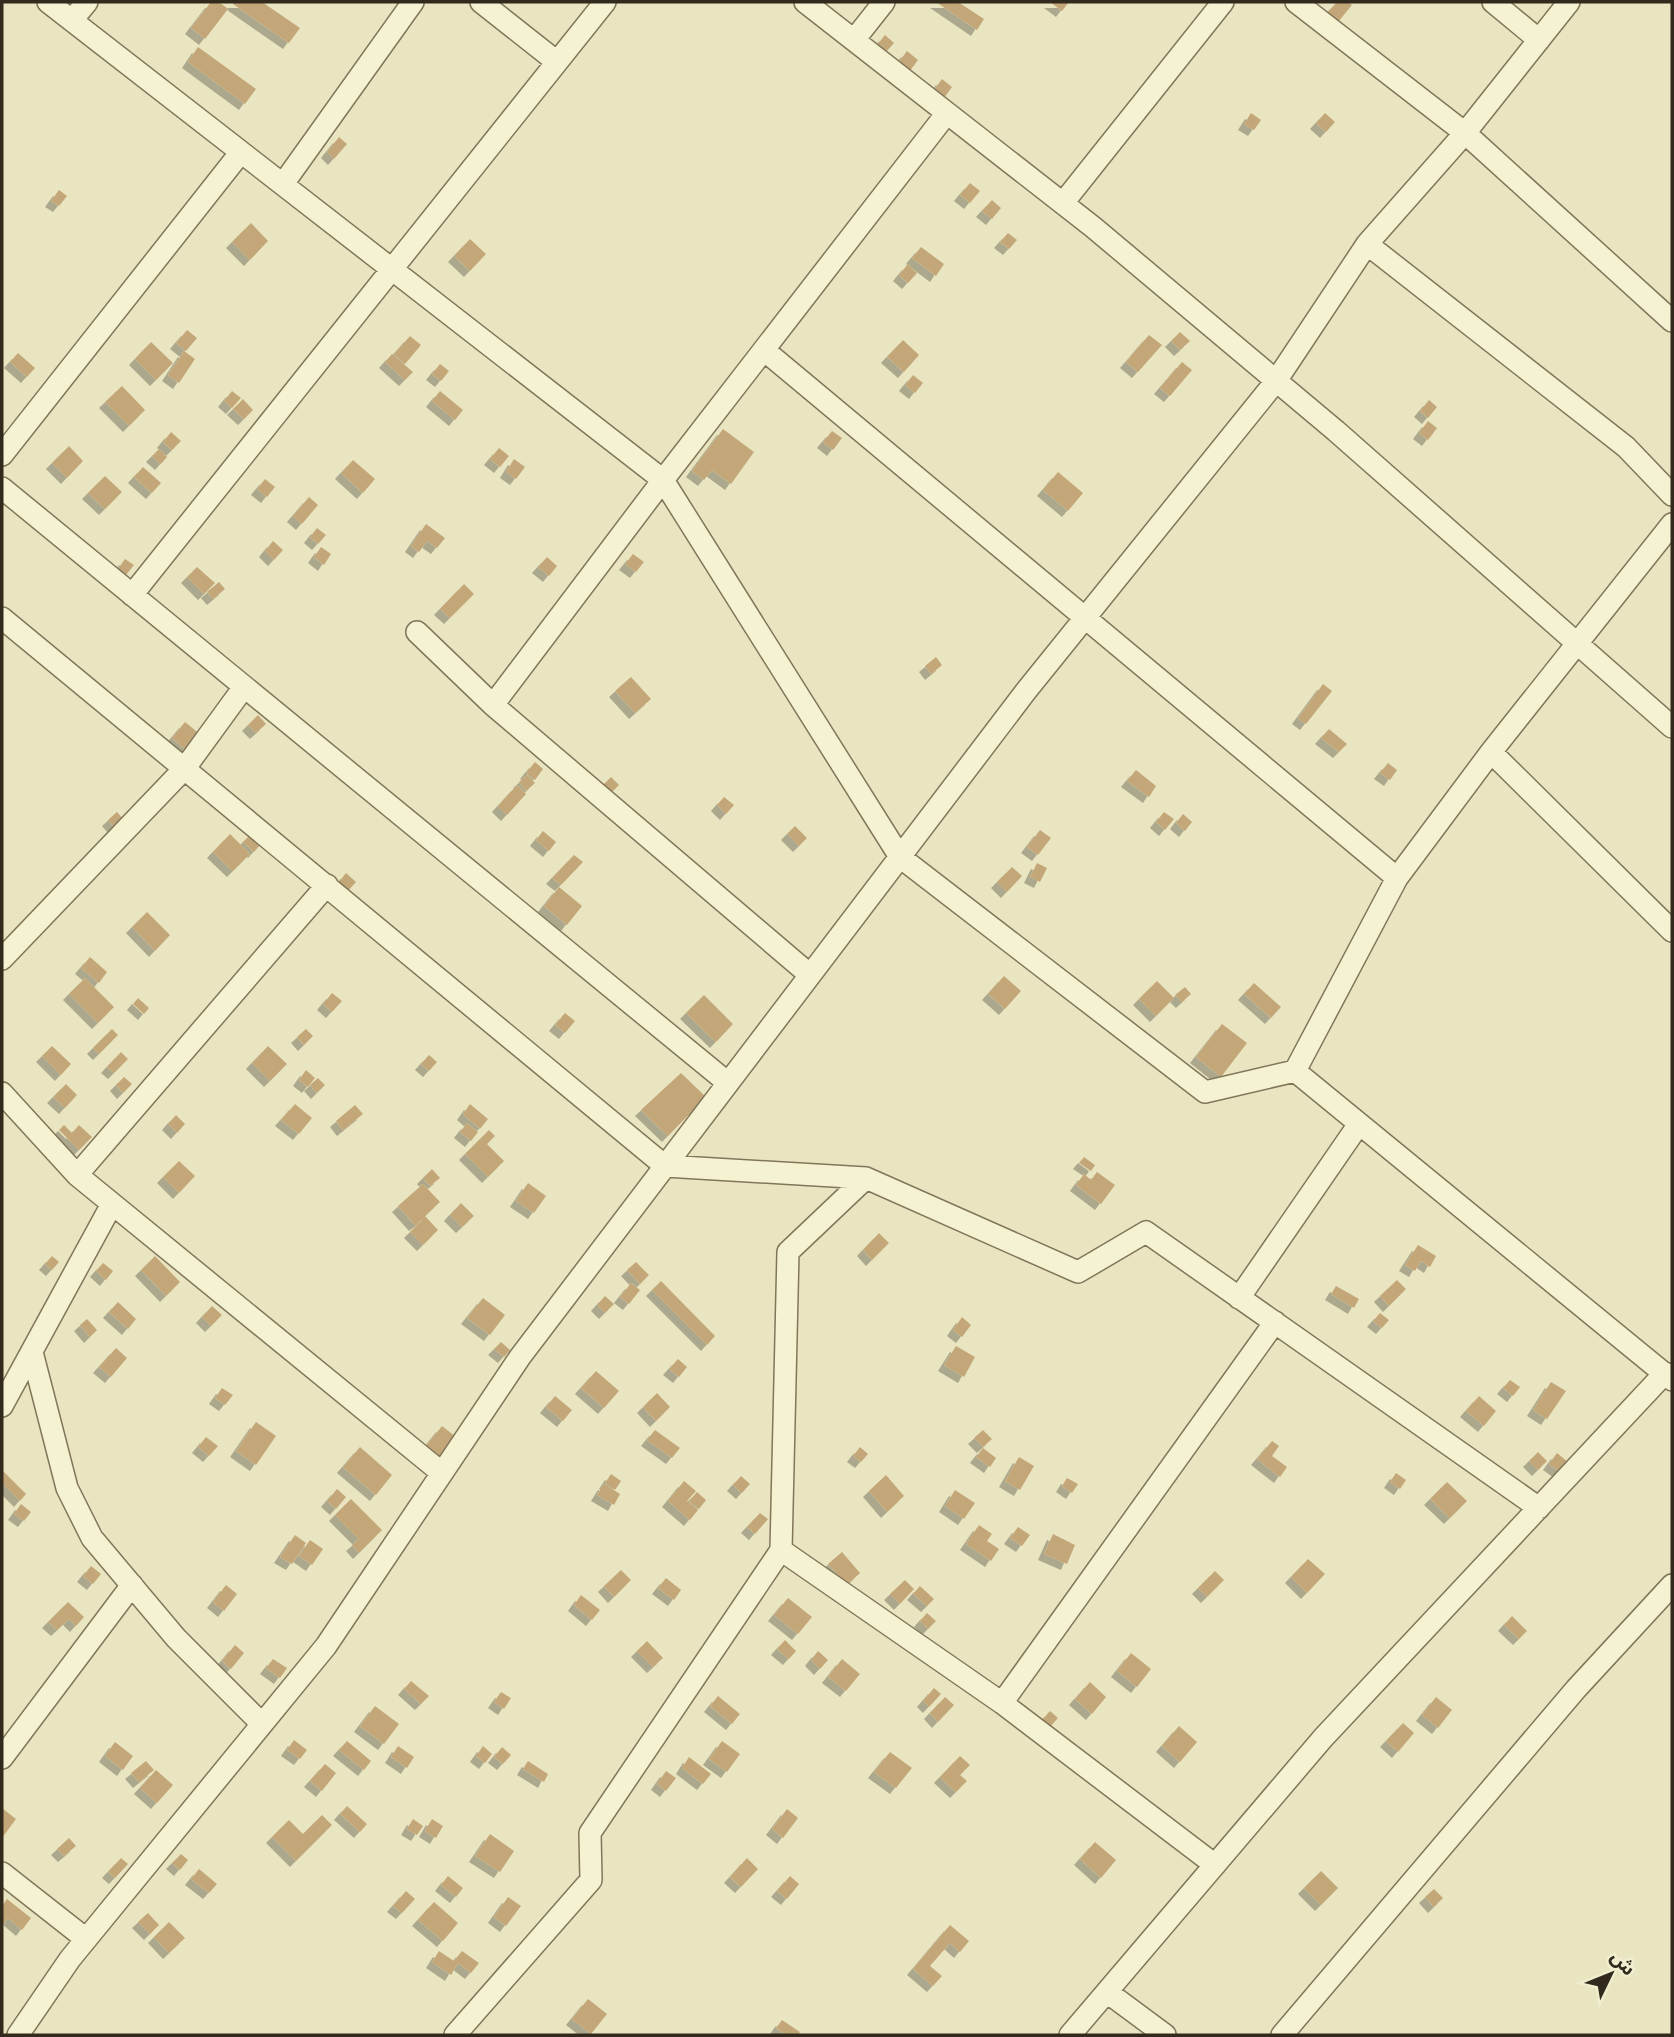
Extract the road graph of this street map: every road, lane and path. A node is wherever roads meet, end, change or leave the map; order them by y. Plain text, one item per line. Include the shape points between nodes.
1 (48, 2) edge
2 (87, 2) edge
3 (412, 2) edge
4 (481, 2) edge
5 (605, 2) edge
6 (805, 2) edge
7 (884, 2) edge
8 (1223, 2) edge
9 (1296, 2) edge
10 (1493, 2) edge
11 (1569, 2) edge
12 (72, 20) junction
13 (854, 40) junction
14 (1539, 40) junction
15 (557, 62) junction
16 (947, 113) junction
17 (1465, 133) junction
18 (241, 152) junction
19 (283, 184) junction
20 (1063, 203) junction
21 (1367, 244) junction
22 (391, 269) junction
23 (1672, 321) edge
24 (764, 350) junction
25 (1276, 381) junction
26 (2, 455) edge
27 (663, 480) junction
28 (2, 488) edge
29 (1672, 495) edge
30 (1672, 524) edge
31 (132, 595) junction
32 (2, 618) edge
33 (1085, 618) junction
34 (417, 632) dead end
35 (1578, 643) junction
36 (244, 687) junction
37 (494, 705) junction
38 (1672, 727) edge
39 (1491, 752) junction
40 (186, 768) junction
41 (900, 858) junction
42 (1397, 878) junction
43 (327, 885) junction
44 (1672, 931) edge
45 (2, 959) edge
46 (810, 975) junction
47 (1296, 1071) junction
48 (728, 1083) junction
49 (2, 1093) edge
50 (1359, 1124) junction
51 (665, 1166) junction
52 (76, 1175) junction
53 (866, 1178) junction
54 (112, 1203) junction
55 (1240, 1298) junction
56 (1275, 1322) junction
57 (32, 1352) junction
58 (1668, 1377) edge
59 (2, 1406) edge
60 (442, 1473) junction
61 (1539, 1508) junction
62 (781, 1550) junction
63 (1672, 1585) edge
64 (132, 1586) junction
65 (1002, 1703) junction
66 (262, 1724) junction
67 (2, 1758) edge
68 (1215, 1865) junction
69 (2, 1873) edge
70 (86, 1939) junction
71 (1107, 1992) junction
72 (18, 2035) edge
73 (455, 2035) edge
74 (1070, 2035) edge
75 (1165, 2035) edge
76 (1282, 2035) edge

1 - 12 street
2 - 12 street
3 - 19 street
4 - 15 street
5 - 15 street
6 - 13 street
7 - 13 street
8 - 20 street
9 - 17 street
10 - 14 street
11 - 14 street
12 - 18 street
13 - 16 street
14 - 17 street
15 - 22 street
16 - 20 street
16 - 24 street
17 - 21 street
17 - 23 street
18 - 19 street
18 - 26 street
19 - 22 street
20 - 25 street
21 - 25 street
21 - 29 street via 1626,447
22 - 27 street
22 - 31 street
24 - 27 street
24 - 33 street
25 - 33 street
25 - 35 street
27 - 37 street
27 - 41 street
28 - 31 street
30 - 35 street
31 - 36 street
32 - 40 street
33 - 41 street
33 - 42 street
34 - 37 street
35 - 38 street
35 - 39 street
36 - 40 street
36 - 48 street
37 - 46 street
39 - 42 street
39 - 44 street
40 - 43 street
40 - 45 street
41 - 46 street
41 - 47 street via 1205,1092
42 - 47 street
43 - 51 street
43 - 52 street
46 - 48 street
47 - 50 street
48 - 51 street
49 - 52 street
50 - 55 street
50 - 58 street
51 - 53 street
51 - 60 street via 520,1357
52 - 54 street
53 - 55 street via 1078,1272 1146,1232
53 - 62 street via 788,1252
54 - 57 street
54 - 60 street
55 - 56 street
56 - 61 street
56 - 65 street
57 - 59 street
57 - 64 street via 67,1488 92,1538
58 - 61 street
60 - 66 street via 326,1646
61 - 68 street via 1323,1738
62 - 65 street
62 - 73 street via 590,1833 590,1880
63 - 76 street via 1576,1689
64 - 66 street via 176,1638
64 - 67 street
65 - 68 street
66 - 70 street
68 - 71 street
69 - 70 street
70 - 72 street
71 - 74 street
71 - 75 street

